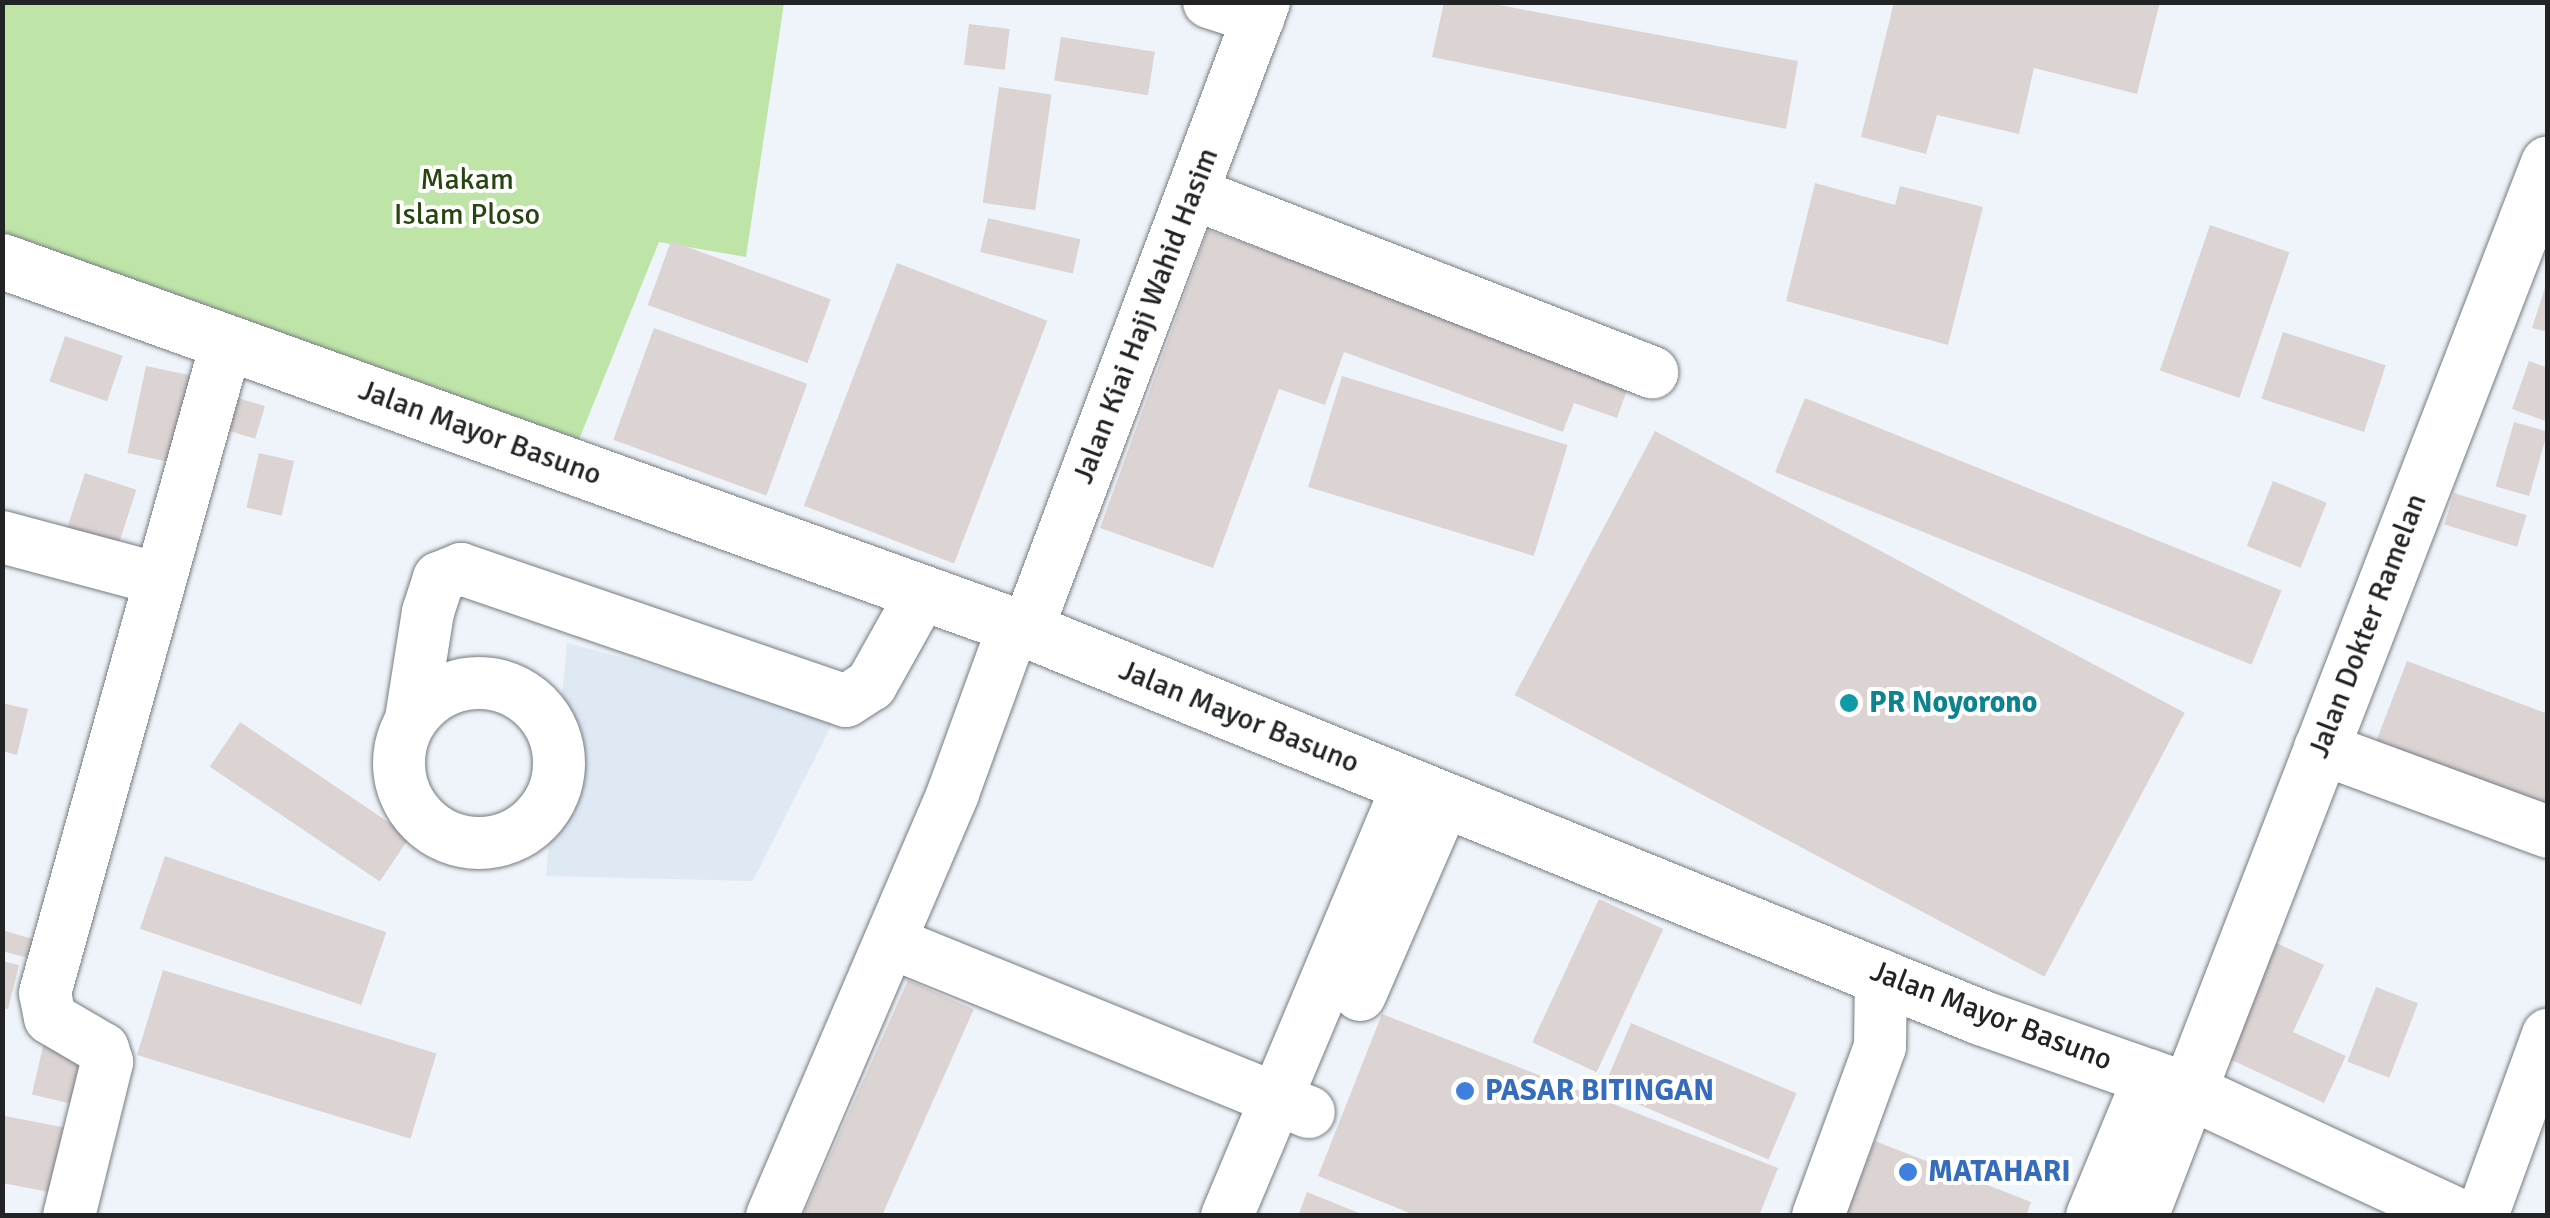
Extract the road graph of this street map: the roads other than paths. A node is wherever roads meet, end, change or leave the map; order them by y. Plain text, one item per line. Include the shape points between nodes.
1 (1209, 2) edge
2 (1261, 10) edge
3 (2548, 163) edge
4 (1192, 193) junction
5 (2, 260) edge
6 (227, 341) junction
7 (1652, 372) dead end
8 (2, 537) edge
9 (159, 579) junction
10 (922, 592) junction
11 (1021, 628) junction
12 (411, 719) dead end
13 (2320, 748) junction
14 (1426, 794) junction
15 (2548, 832) edge
16 (890, 942) junction
17 (1882, 975) junction
18 (2548, 1035) edge
19 (2169, 1083) junction
20 (1294, 1105) junction
21 (2140, 1215) edge
22 (69, 1216) edge
23 (772, 1216) edge
24 (1227, 1216) edge
25 (1262, 1216) edge
26 (1818, 1216) edge
27 (2092, 1216) edge
28 (2458, 1216) edge
29 (2482, 1216) edge

1 - 2 street
2 - 4 street, Jalan Kiai Haji Wahid Hasim
3 - 13 main road, Jalan Dokter Ramelan
4 - 7 street
4 - 11 street, Jalan Kiai Haji Wahid Hasim
5 - 6 main road, Jalan Mayor Basuno
6 - 9 street
6 - 10 main road, Jalan Mayor Basuno
8 - 9 street
9 - 22 street via 45,993 50,1018 103,1049 107,1062
10 - 11 main road, Jalan Mayor Basuno
10 - 12 street via 871,685 846,702 461,568 439,578
11 - 14 main road, Jalan Mayor Basuno
11 - 16 street, Jalan Kiai Haji Wahid Hasim
13 - 15 street
13 - 19 main road, Jalan Dokter Ramelan
14 - 17 main road, Jalan Mayor Basuno
14 - 20 street
16 - 20 street
16 - 23 street, Jalan Kiai Haji Wahid Hasim
17 - 19 main road, Jalan Mayor Basuno
17 - 26 street via 1880,1046
18 - 29 street
19 - 21 main road, Jalan Dokter Ramelan
19 - 27 street
19 - 28 main road, Jalan Mayor Basuno
20 - 24 street
20 - 25 street

